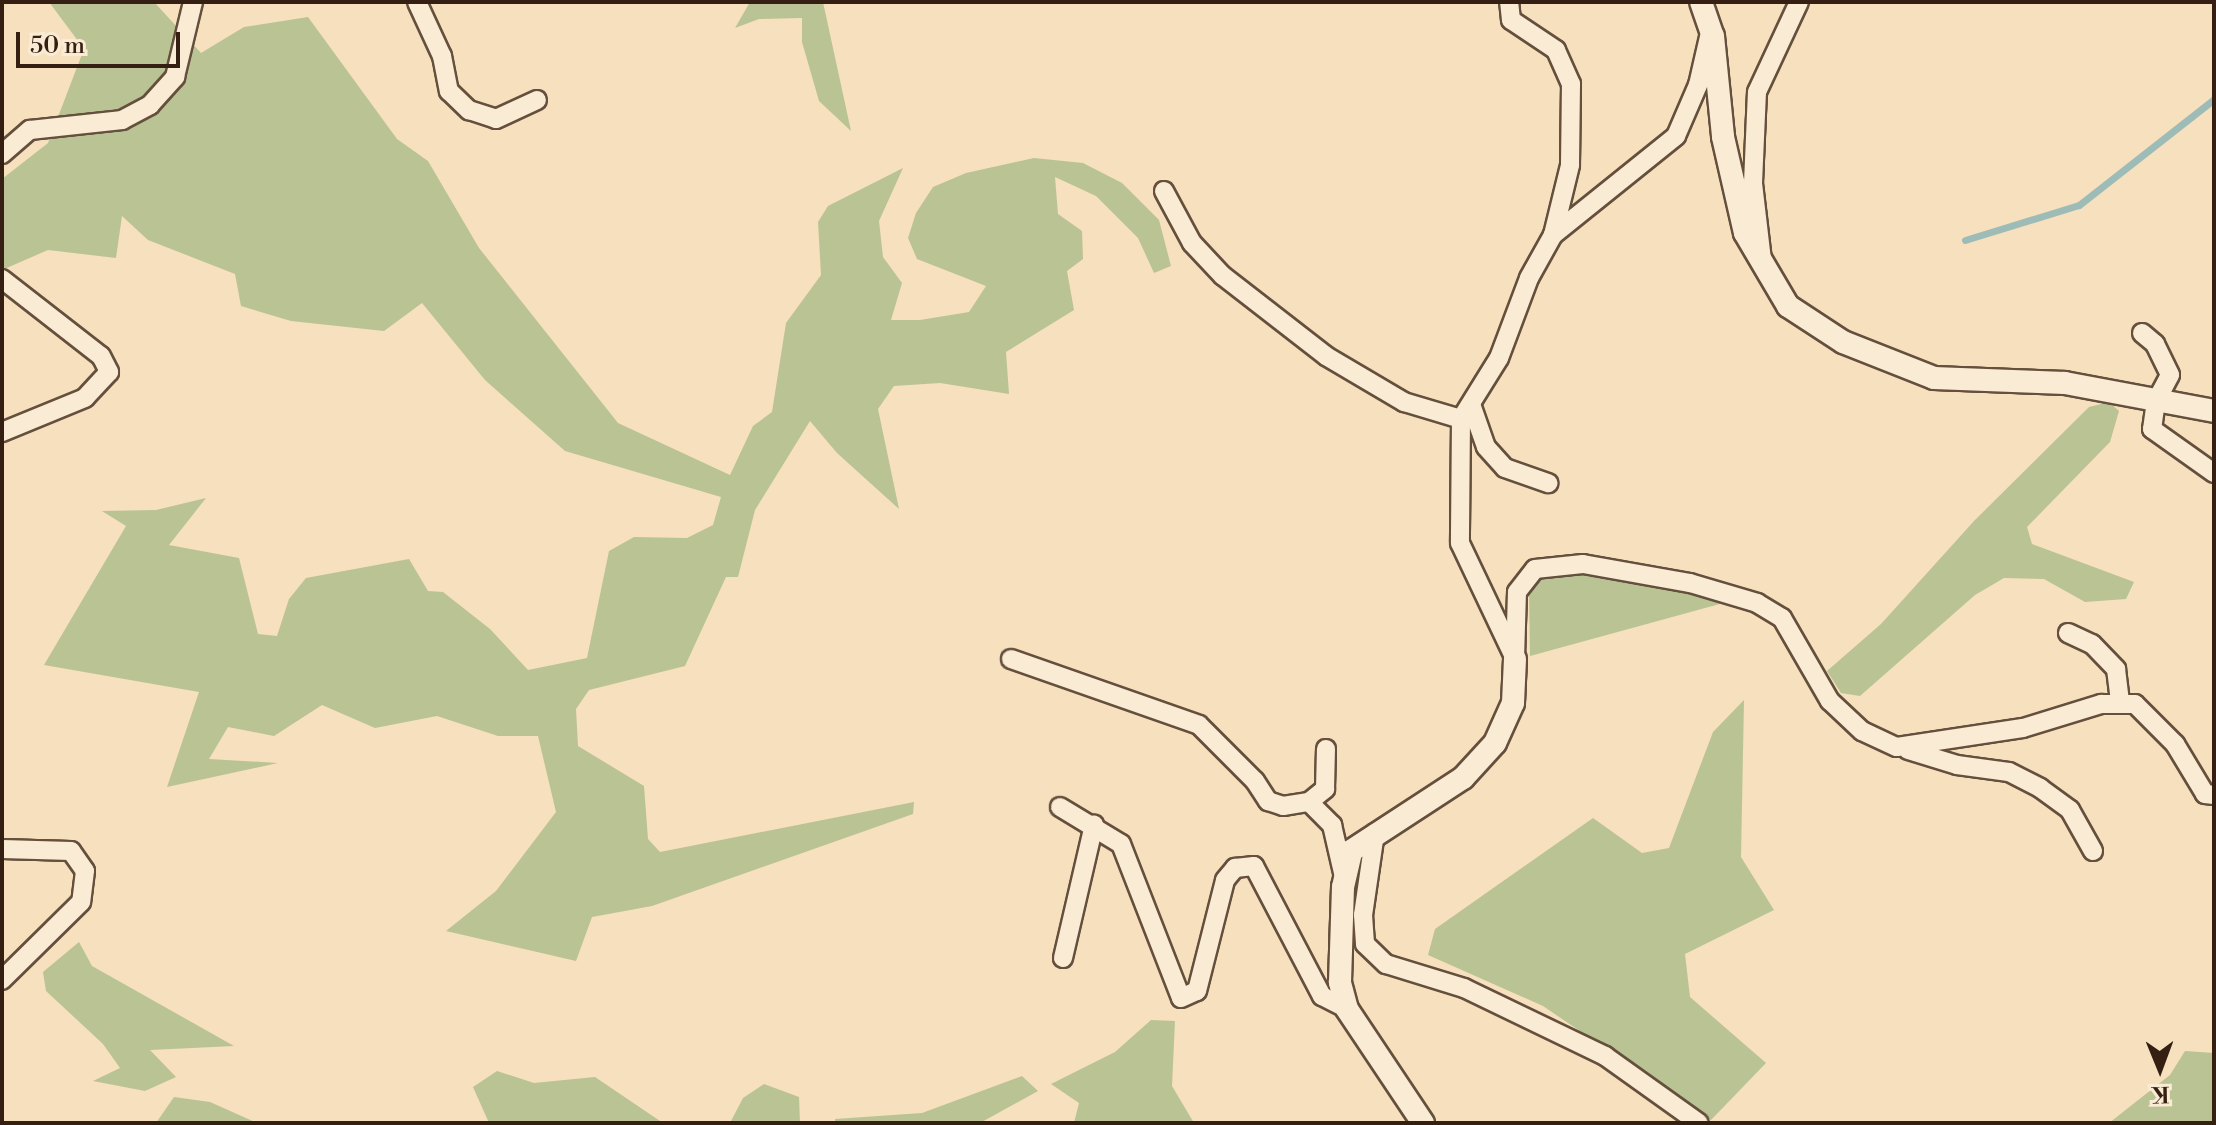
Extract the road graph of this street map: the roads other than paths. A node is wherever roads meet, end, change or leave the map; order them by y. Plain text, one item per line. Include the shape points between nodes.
1 (193, 2) edge
2 (417, 2) edge
3 (1509, 2) edge
4 (1701, 2) edge
5 (1799, 2) edge
6 (1711, 30) junction
7 (537, 100) dead end
8 (2, 154) edge
9 (1164, 191) dead end
10 (1553, 235) junction
11 (1762, 262) junction
12 (2, 279) edge
13 (2142, 333) dead end
14 (2156, 401) junction
15 (2214, 411) edge
16 (1466, 413) junction
17 (2, 432) edge
18 (2214, 473) edge
19 (1548, 483) dead end
20 (2068, 633) dead end
21 (1011, 659) dead end
22 (1515, 659) junction
23 (2120, 704) junction
24 (1897, 747) junction
25 (1326, 749) dead end
26 (2214, 795) edge
27 (1309, 802) junction
28 (1060, 807) dead end
29 (1094, 825) junction
30 (1375, 833) junction
31 (2, 849) edge
32 (2093, 851) dead end
33 (1345, 880) junction
34 (1063, 958) dead end
35 (2, 980) edge
36 (1347, 1009) junction
37 (1423, 1123) edge
38 (1699, 1123) edge

1 - 8 street via 175,77 150,105 122,120 30,130
2 - 7 street via 442,56 449,91 469,110 496,119
3 - 10 street via 1511,20 1556,50 1571,84 1570,165
4 - 6 street
5 - 11 street via 1757,92 1753,183
6 - 10 street via 1698,85 1676,136
6 - 11 street via 1723,137 1745,233
9 - 16 street via 1192,243 1223,276 1326,356 1404,402
10 - 16 street
11 - 14 street via 1788,306 1843,342 1934,378 2065,383
12 - 17 street via 101,356 109,372 85,398
13 - 14 street via 2155,344 2170,375
14 - 15 street
14 - 18 street via 2152,429
16 - 19 street via 1505,468
16 - 22 street via 1460,543
20 - 23 street via 2092,644 2116,669
21 - 27 street via 1199,725 1268,801 1283,806
22 - 24 street via 1517,592 1535,569 1583,564 1690,583 1757,603 1782,618 1830,701 1862,731
22 - 30 street via 1513,703 1495,743 1463,778
23 - 24 street via 2101,704 2023,728
23 - 26 street via 2135,704 2152,716 2205,794
24 - 32 street via 1957,765 2009,772 2040,788 2070,810
25 - 27 street via 1325,789
27 - 33 street via 1332,825
28 - 29 street
29 - 34 street
29 - 36 street via 1121,844 1181,998 1197,991 1225,880 1235,868 1254,866 1322,996
30 - 33 street via 1351,851
30 - 38 street via 1363,915 1365,944 1386,964 1464,988 1605,1056
31 - 35 street via 71,851 85,871 81,902
33 - 36 street via 1340,968
36 - 37 street

